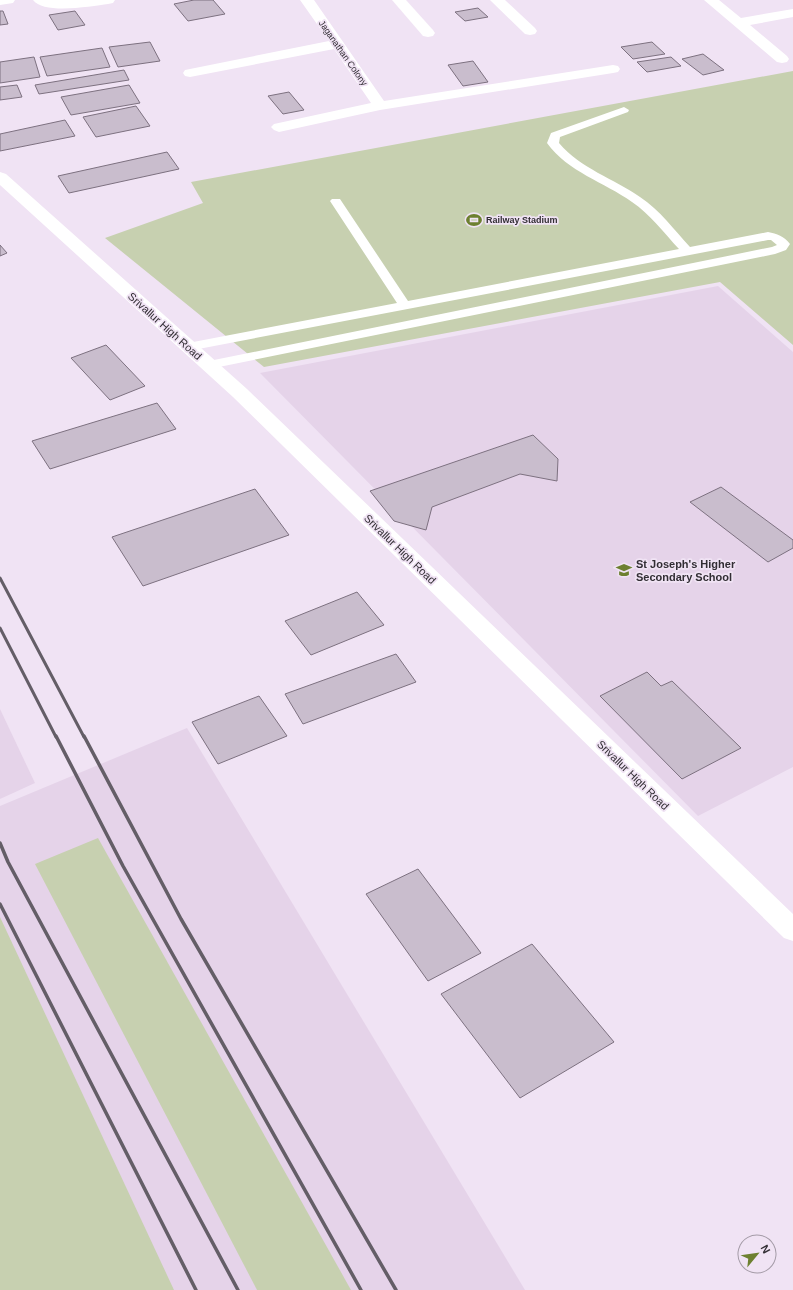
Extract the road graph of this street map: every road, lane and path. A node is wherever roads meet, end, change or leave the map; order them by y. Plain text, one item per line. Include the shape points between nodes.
1 (8, 0) edge
2 (40, 0) edge
3 (108, 0) edge
4 (307, 0) edge
5 (399, 0) edge
6 (497, 0) edge
7 (711, 0) edge
8 (0, 1) edge
9 (793, 13) edge
10 (739, 23) junction
11 (530, 31) dead end
12 (428, 33) dead end
13 (337, 44) junction
14 (782, 59) dead end
15 (612, 69) dead end
16 (190, 73) dead end
17 (380, 106) junction
18 (624, 110) dead end
19 (279, 127) dead end
20 (0, 177) edge
21 (336, 201) dead end
22 (687, 251) junction
23 (405, 306) junction
24 (188, 347) junction
25 (209, 365) junction
26 (793, 930) edge

1 - 8 street
2 - 3 street via 44,3 60,4
4 - 13 street, Jaganathan Colony
5 - 12 street
6 - 11 street
7 - 10 street
9 - 10 street
10 - 14 street
13 - 16 street
13 - 17 street, Jaganathan Colony
15 - 17 street
17 - 19 street
18 - 22 lane via 555,135 552,143 570,161 637,199
20 - 24 street, Srivallur High Road
21 - 23 lane
22 - 23 lane
22 - 25 lane via 768,236 775,237 784,244 775,250
23 - 24 lane
24 - 25 street, Srivallur High Road
25 - 26 street, Srivallur High Road

